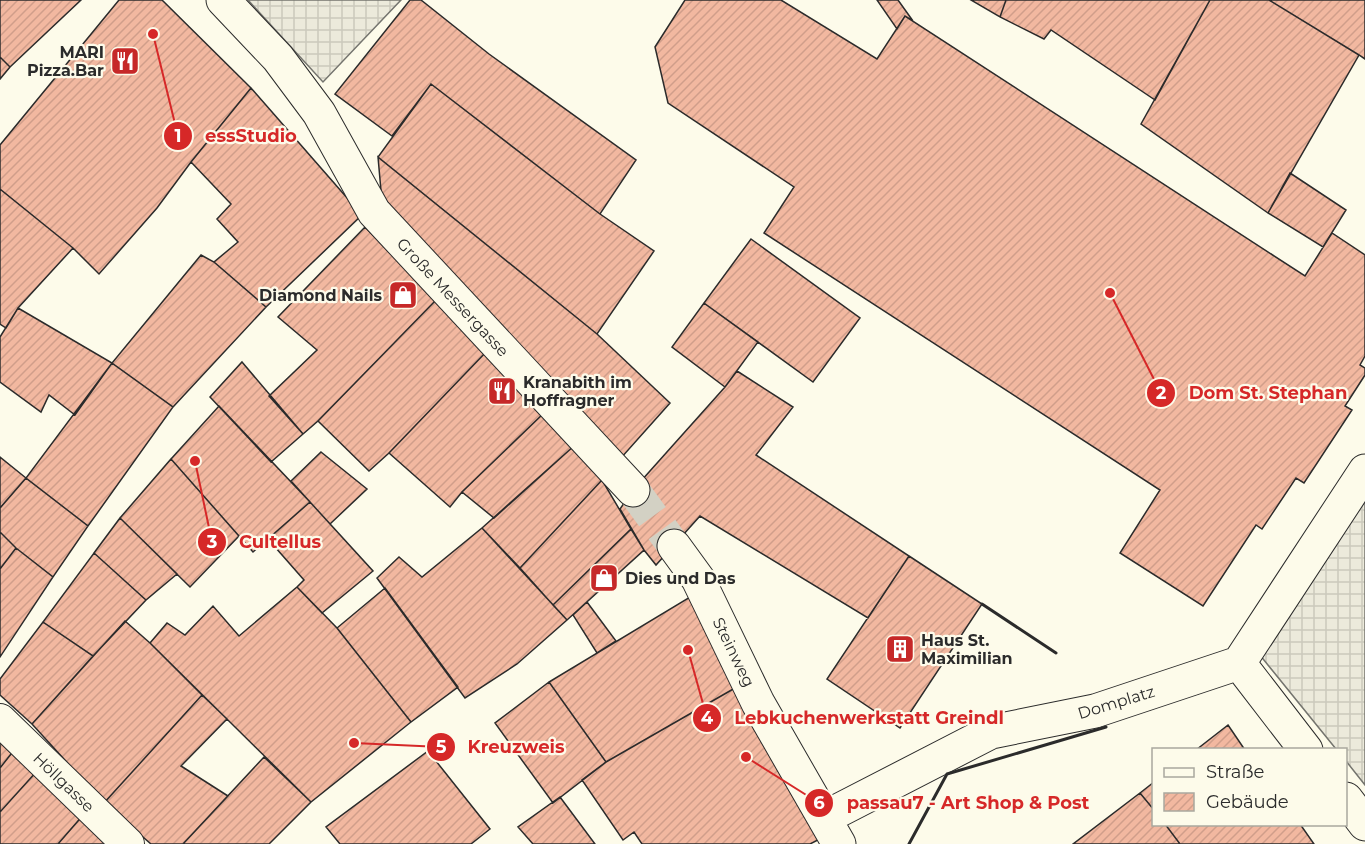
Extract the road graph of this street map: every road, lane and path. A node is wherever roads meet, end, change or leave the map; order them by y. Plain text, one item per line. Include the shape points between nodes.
1 (223, 0) edge
2 (1365, 471) edge
3 (633, 490) tunnel mouth
4 (674, 546) tunnel mouth
5 (1239, 663) junction
6 (0, 720) edge
7 (991, 732) joint
8 (1304, 748) edge
9 (1347, 801) edge
10 (1365, 824) edge
11 (832, 831) edge
12 (128, 844) edge

1 - 3 street, Große Messergasse via 278,58 319,113 374,212
2 - 5 street
4 - 11 street, Steinweg via 698,579 758,703
5 - 7 street, Domplatz via 1095,711
5 - 8 street
6 - 12 street, Höllgasse
7 - 11 street, Steinweg
9 - 10 street

